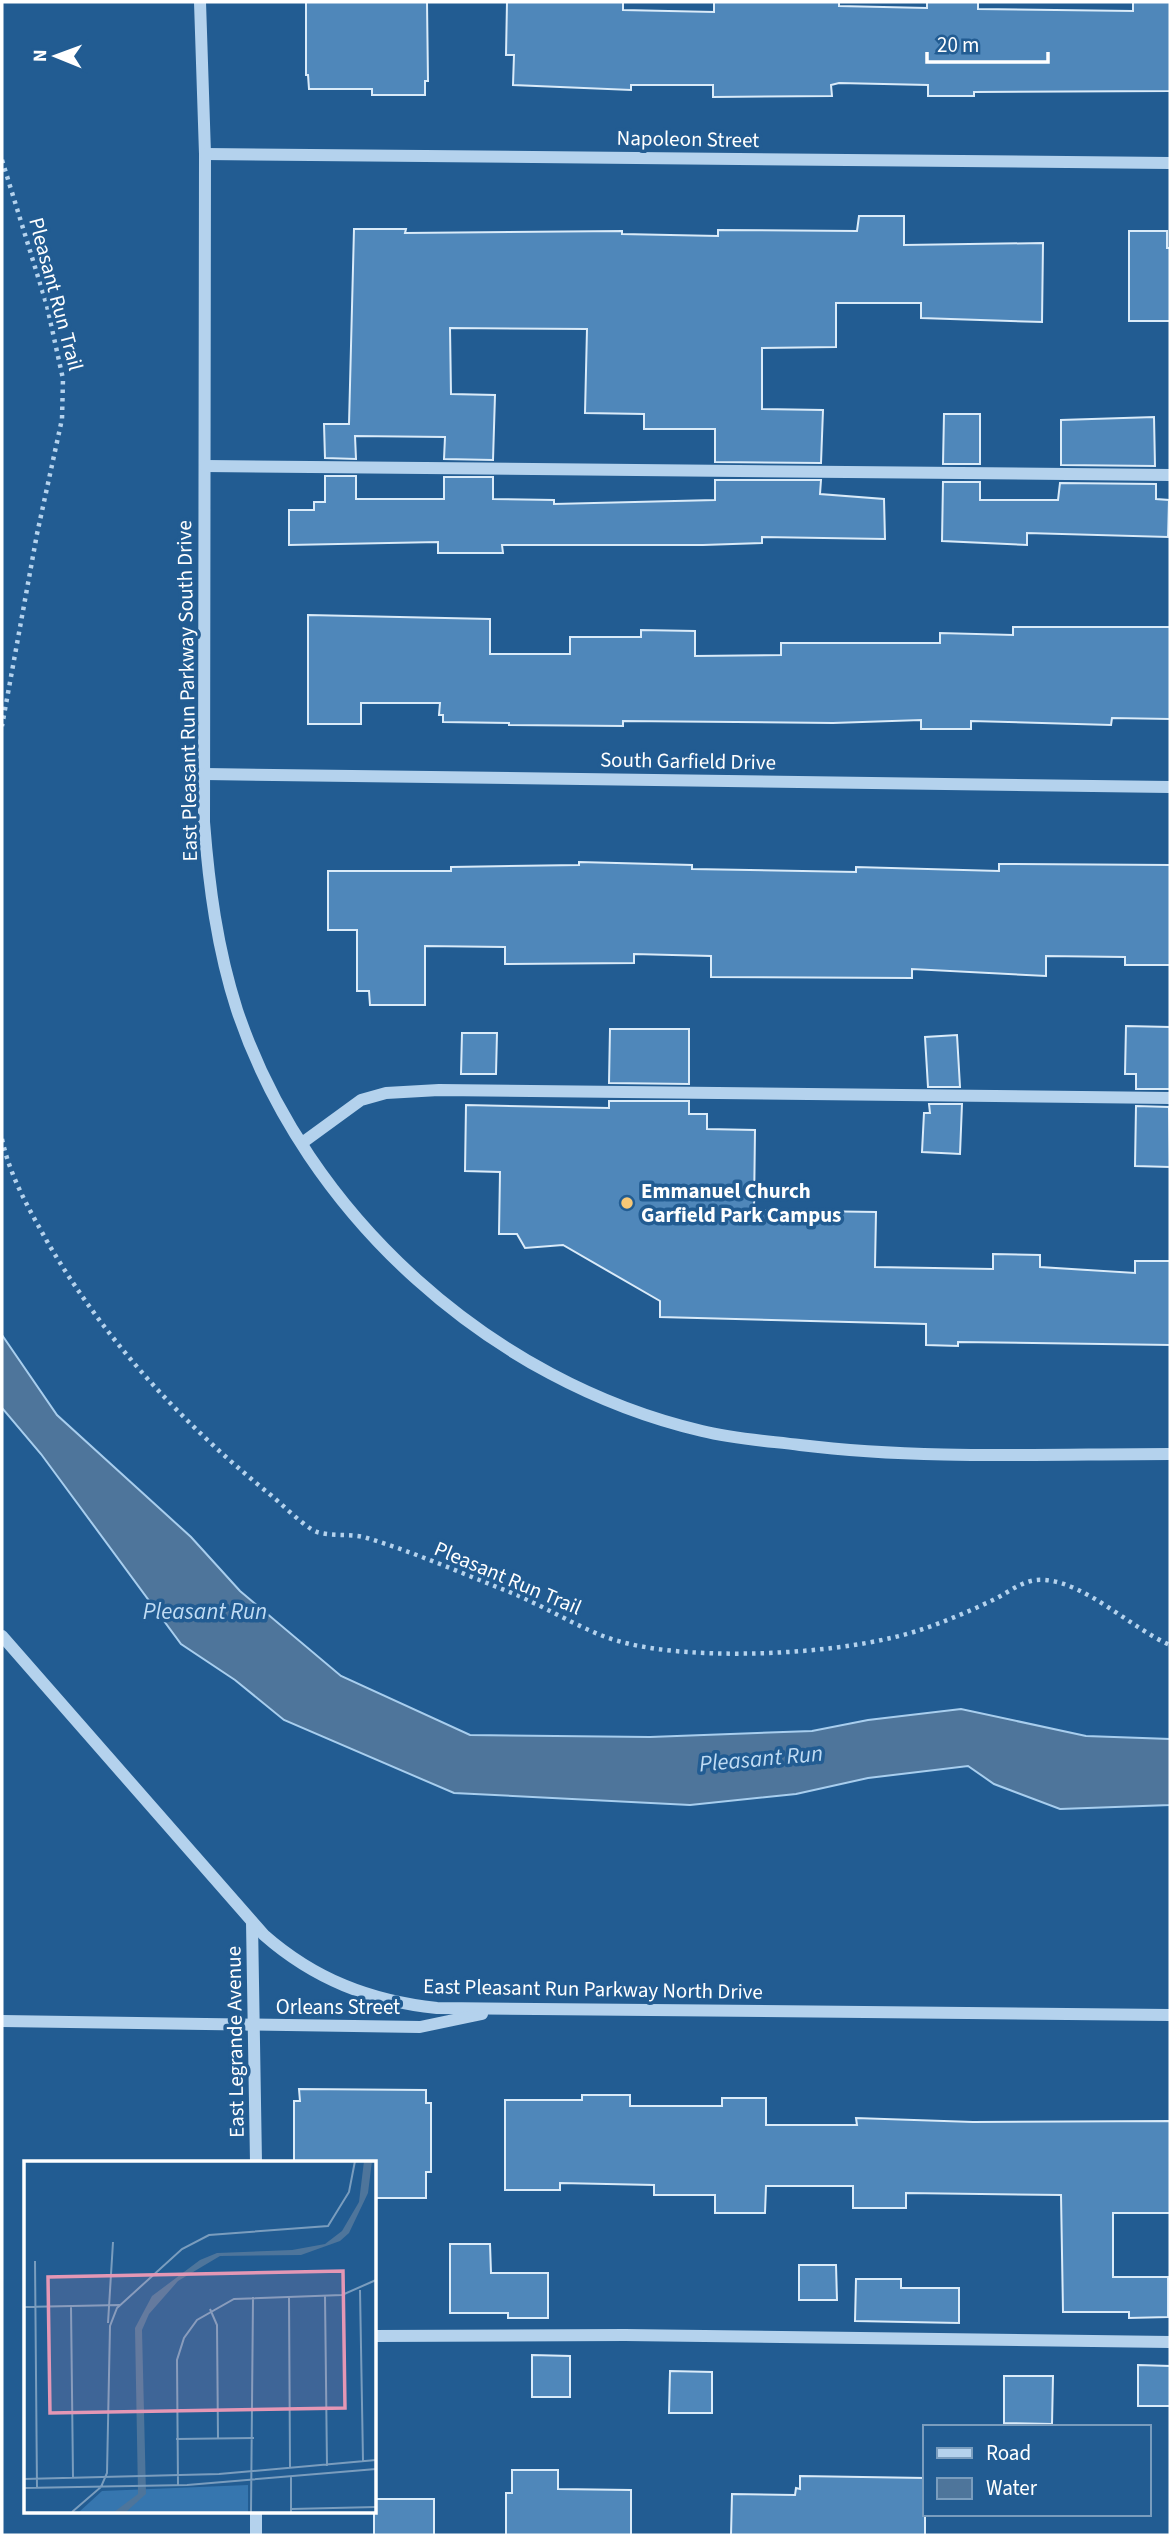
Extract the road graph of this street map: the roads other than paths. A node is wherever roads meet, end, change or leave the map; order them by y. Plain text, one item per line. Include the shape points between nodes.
1 (200, 2) edge
2 (205, 155) junction
3 (1170, 163) edge
4 (205, 466) junction
5 (1170, 475) edge
6 (205, 774) junction
7 (1170, 787) edge
8 (1170, 1098) edge
9 (302, 1143) junction
10 (1170, 1454) edge
11 (2, 1636) edge
12 (252, 1922) junction
13 (503, 2009) junction
14 (1170, 2015) edge
15 (2, 2021) edge
16 (255, 2026) junction
17 (256, 2161) edge
18 (376, 2336) edge
19 (1170, 2342) edge
20 (256, 2512) edge
21 (257, 2535) edge

1 - 2 street, East Pleasant Run Parkway South Drive
2 - 3 street, Napoleon Street
2 - 4 street, East Pleasant Run Parkway South Drive
4 - 5 street
4 - 6 street, East Pleasant Run Parkway South Drive
6 - 7 street, South Garfield Drive
6 - 9 street, East Pleasant Run Parkway South Drive via 209,883 226,972 252,1049
8 - 9 street via 439,1090 386,1093 362,1100
9 - 10 street, East Pleasant Run Parkway South Drive via 374,1236 438,1297 535,1367 648,1416 733,1437 830,1450
11 - 12 street, East Pleasant Run Parkway North Drive
12 - 13 street, East Pleasant Run Parkway North Drive via 304,1966 380,2000 437,2008
12 - 16 street, East Legrande Avenue
13 - 14 street, East Pleasant Run Parkway North Drive
13 - 16 street, Orleans Street via 421,2027
15 - 16 street, Orleans Street
16 - 17 street, East Legrande Avenue
18 - 19 street
20 - 21 street

